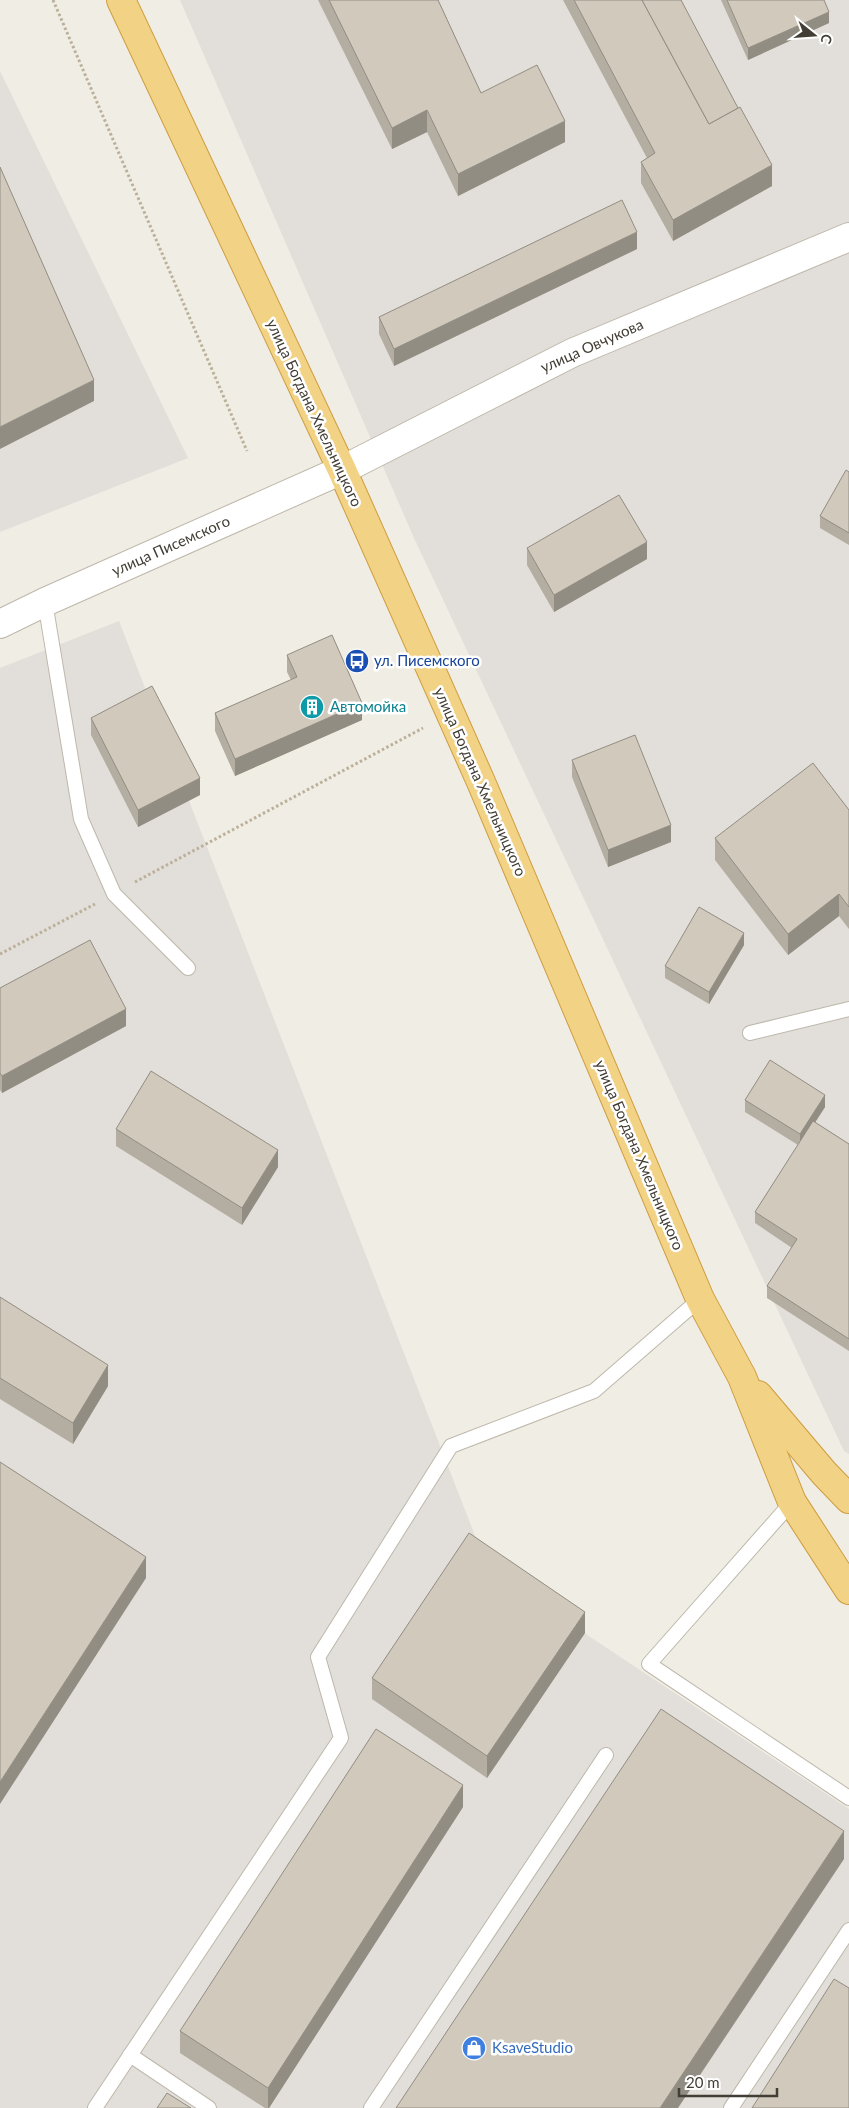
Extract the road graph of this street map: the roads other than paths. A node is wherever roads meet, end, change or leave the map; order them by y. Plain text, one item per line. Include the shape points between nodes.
1 (121, 0) edge
2 (849, 237) edge
3 (342, 470) junction
4 (45, 602) junction
5 (0, 624) edge
6 (188, 968) dead end
7 (849, 1009) edge
8 (750, 1033) dead end
9 (700, 1299) junction
10 (742, 1377) junction
11 (849, 1499) edge
12 (792, 1502) junction
13 (849, 1590) edge
14 (606, 1755) dead end
15 (849, 1798) edge
16 (849, 1930) edge
17 (130, 2055) junction
18 (95, 2108) edge
19 (209, 2108) edge
20 (371, 2108) edge
21 (731, 2108) edge

1 - 3 highway, улица Богдана Хмельницкого
2 - 3 street, улица Овчукова via 572,353
3 - 4 street, улица Писемского
3 - 9 highway, улица Богдана Хмельницкого via 481,782
4 - 5 street, улица Писемского
4 - 6 lane via 81,819 114,894
7 - 8 lane
9 - 10 highway, улица Богдана Хмельницкого
9 - 17 lane via 594,1391 451,1446 318,1657 341,1738
10 - 11 highway, улица Богдана Хмельницкого
10 - 12 highway, улица Богдана Хмельницкого
12 - 13 highway, улица Богдана Хмельницкого
12 - 15 lane via 649,1664
14 - 20 lane
16 - 21 lane
17 - 18 lane
17 - 19 lane

